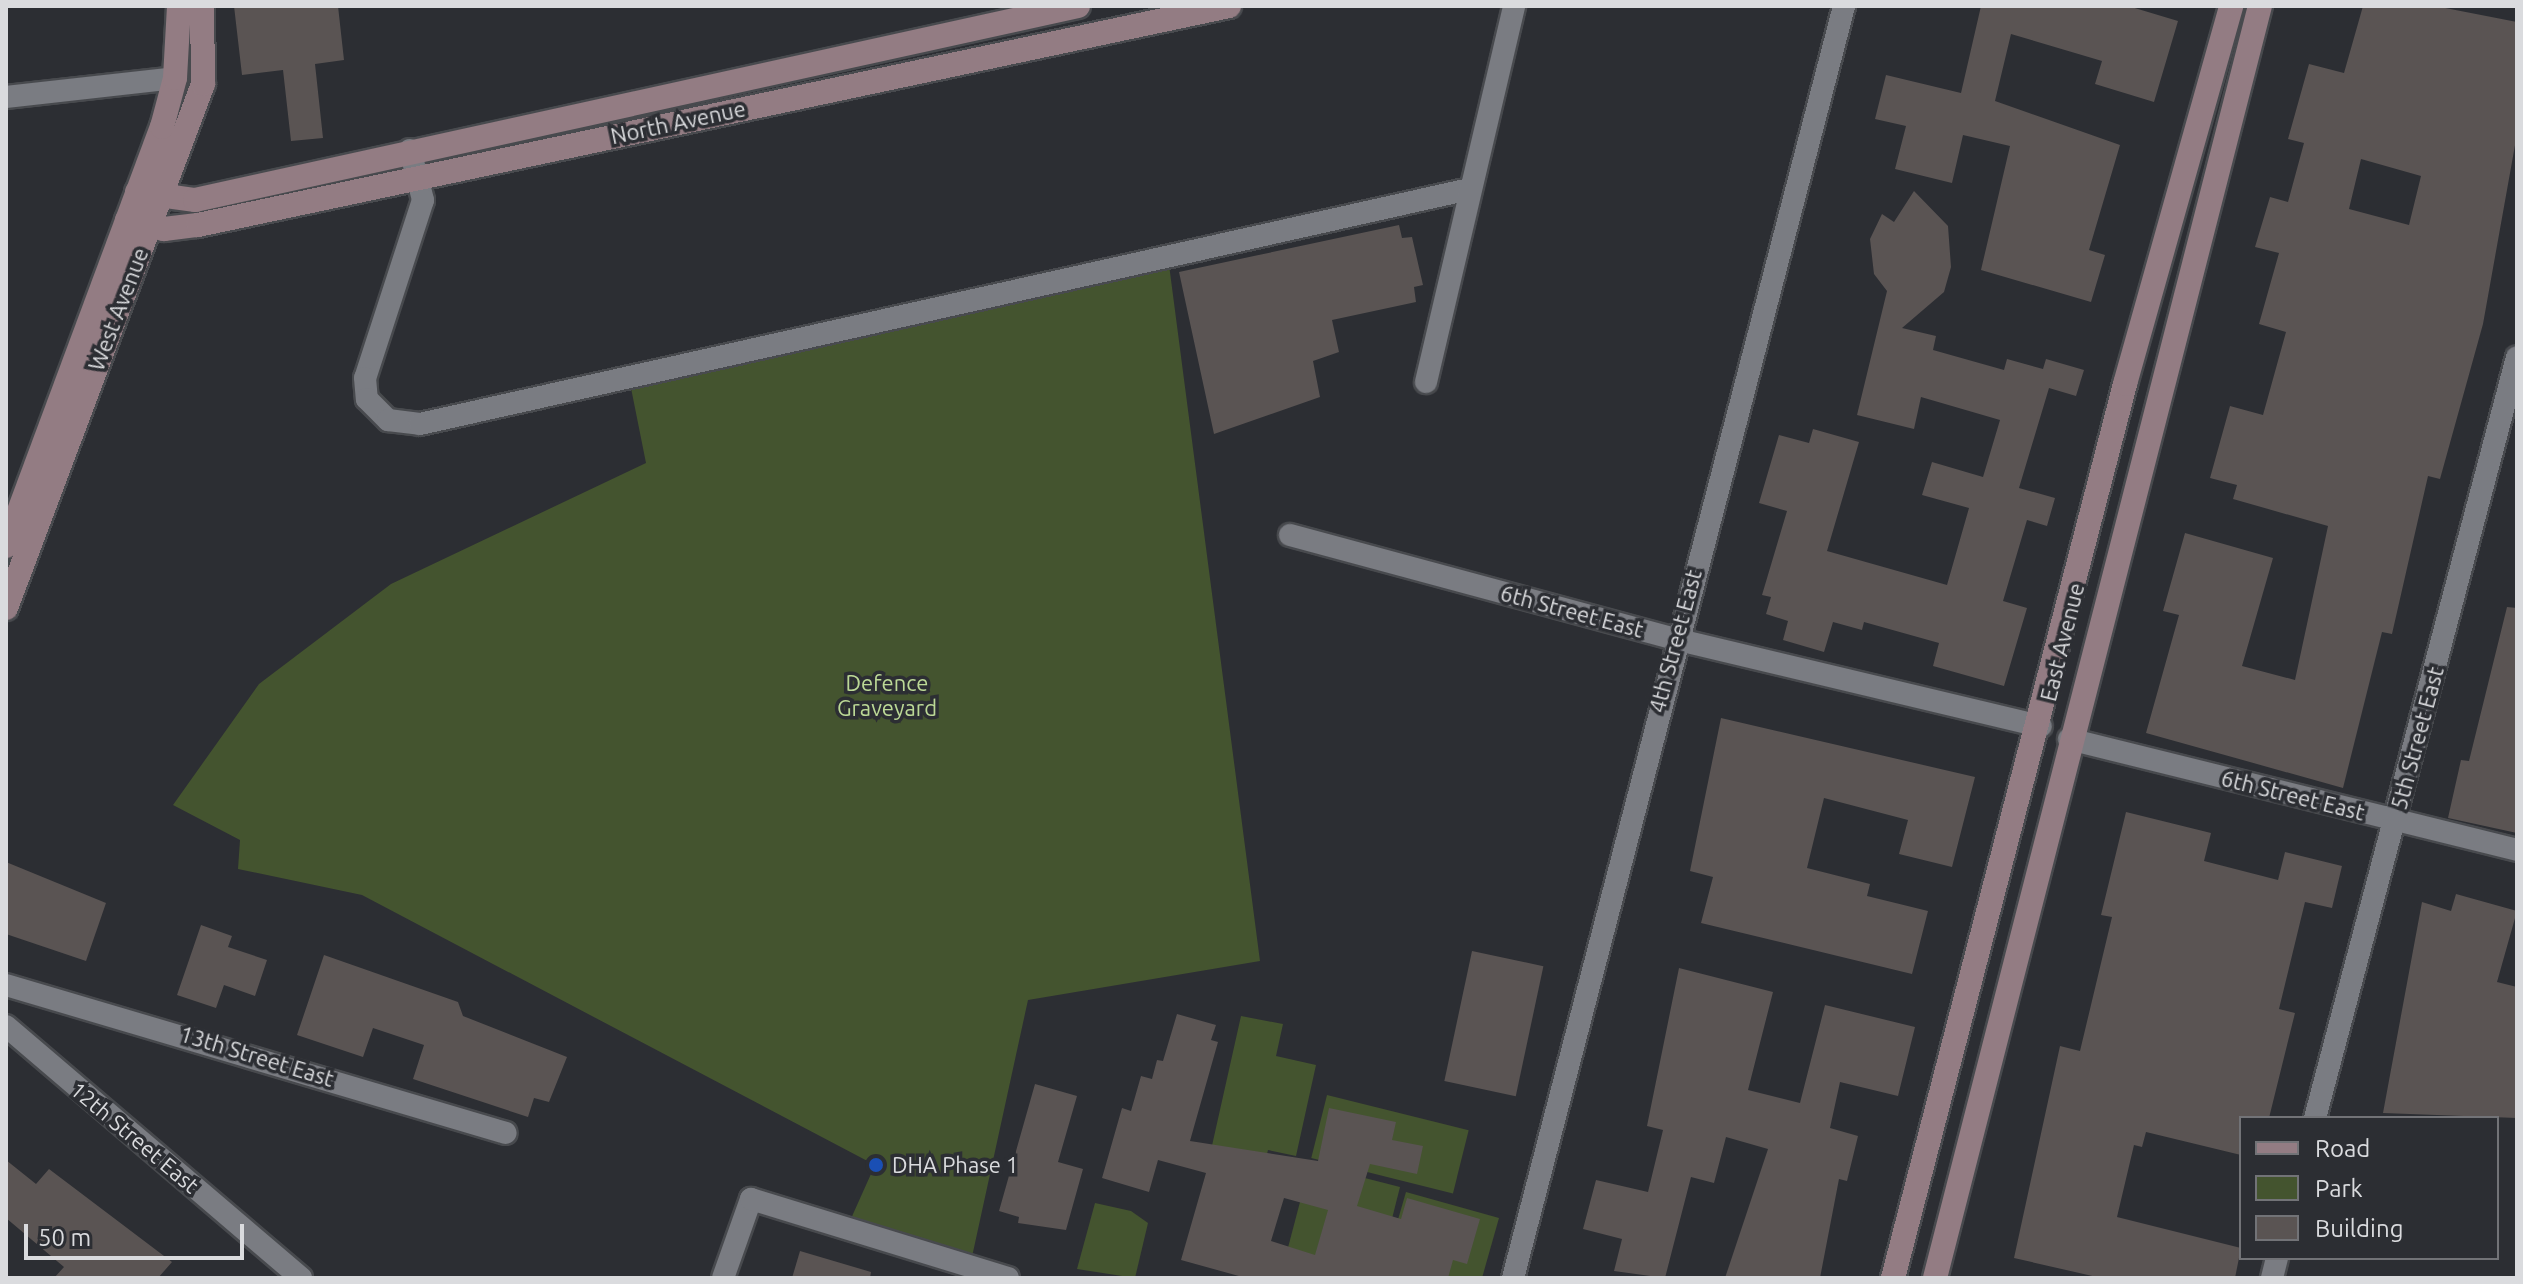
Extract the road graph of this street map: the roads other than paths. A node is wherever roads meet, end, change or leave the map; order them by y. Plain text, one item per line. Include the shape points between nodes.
1 (179, 6) edge
2 (202, 6) edge
3 (1078, 6) edge
4 (1229, 6) edge
5 (1514, 6) edge
6 (1844, 6) edge
7 (2231, 6) edge
8 (2260, 6) edge
9 (175, 78) junction
10 (6, 97) edge
11 (410, 150) junction
12 (417, 177) junction
13 (1465, 190) junction
14 (149, 196) junction
15 (138, 224) junction
16 (2517, 357) edge
17 (1426, 382) dead end
18 (1290, 535) dead end
19 (6, 546) edge
20 (6, 608) edge
21 (1675, 639) junction
22 (2041, 726) junction
23 (2069, 739) junction
24 (2396, 821) junction
25 (2517, 850) edge
26 (6, 985) edge
27 (6, 1026) edge
28 (2316, 1116) edge
29 (506, 1133) dead end
30 (301, 1278) edge
31 (723, 1278) edge
32 (1008, 1278) edge
33 (1513, 1278) edge
34 (1893, 1278) edge
35 (1935, 1278) edge

1 - 9 street, West Avenue
2 - 14 street, West Avenue via 203,84
3 - 11 street, North Avenue
4 - 12 street, North Avenue
5 - 13 street
6 - 21 street, 4th Street East
7 - 22 street, East Avenue via 2125,384
8 - 23 street, East Avenue
9 - 10 street
9 - 14 street, West Avenue
11 - 12 street
11 - 14 street, North Avenue via 195,200
12 - 13 street via 423,200 365,378 367,399 388,420 420,424
12 - 15 street, North Avenue via 198,225
13 - 17 street
14 - 15 street, West Avenue
15 - 19 street, West Avenue
15 - 20 street, West Avenue
16 - 24 street, 5th Street East
18 - 21 street, 6th Street East
21 - 22 street, 6th Street East
21 - 33 street, 4th Street East
22 - 34 street, East Avenue
23 - 24 street, 6th Street East
23 - 35 street, East Avenue
24 - 25 street, 6th Street East
24 - 28 street, 5th Street East
26 - 29 street, 13th Street East
27 - 30 street, 12th Street East
31 - 32 street via 751,1199

